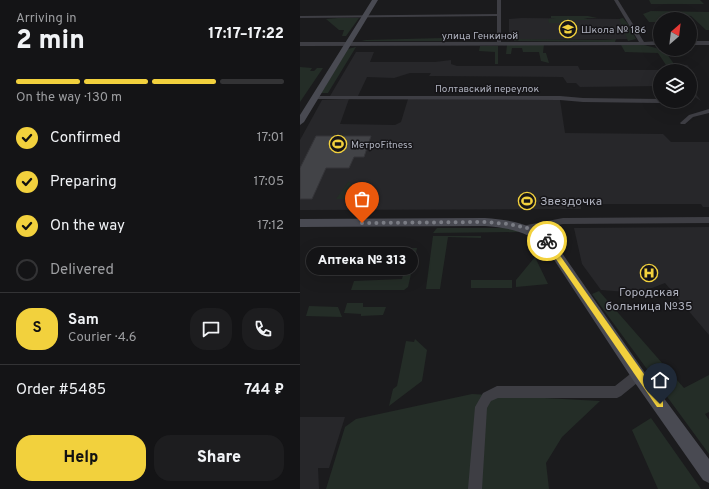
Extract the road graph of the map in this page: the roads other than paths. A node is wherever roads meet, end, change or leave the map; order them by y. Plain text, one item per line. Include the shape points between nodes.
1 (375, 0) edge
2 (499, 0) edge
3 (616, 0) edge
4 (500, 15) junction
5 (300, 17) edge
6 (365, 17) junction
7 (697, 43) edge
8 (709, 43) edge
9 (300, 44) edge
10 (348, 44) junction
11 (499, 44) junction
12 (643, 44) junction
13 (653, 44) edge
14 (314, 98) junction
15 (653, 100) edge
16 (709, 111) edge
17 (300, 122) edge
18 (683, 123) dead end
19 (709, 220) edge
20 (300, 223) edge
21 (527, 228) junction
22 (638, 375) junction
23 (709, 474) edge
24 (475, 489) edge

1 - 6 street
2 - 4 street
3 - 12 street
4 - 6 street
4 - 11 street
5 - 6 street
6 - 10 street
7 - 8 street
9 - 10 street, улица Генкиной
10 - 11 street, улица Генкиной
10 - 14 street
11 - 12 street, улица Генкиной
12 - 13 street, улица Генкиной
14 - 15 street, Полтавский переулок
14 - 17 street
16 - 18 street via 691,116
19 - 21 street via 563,221
20 - 21 street via 485,222
21 - 22 street via 551,246
22 - 23 street
22 - 24 street via 617,392 497,392 487,398 481,407

